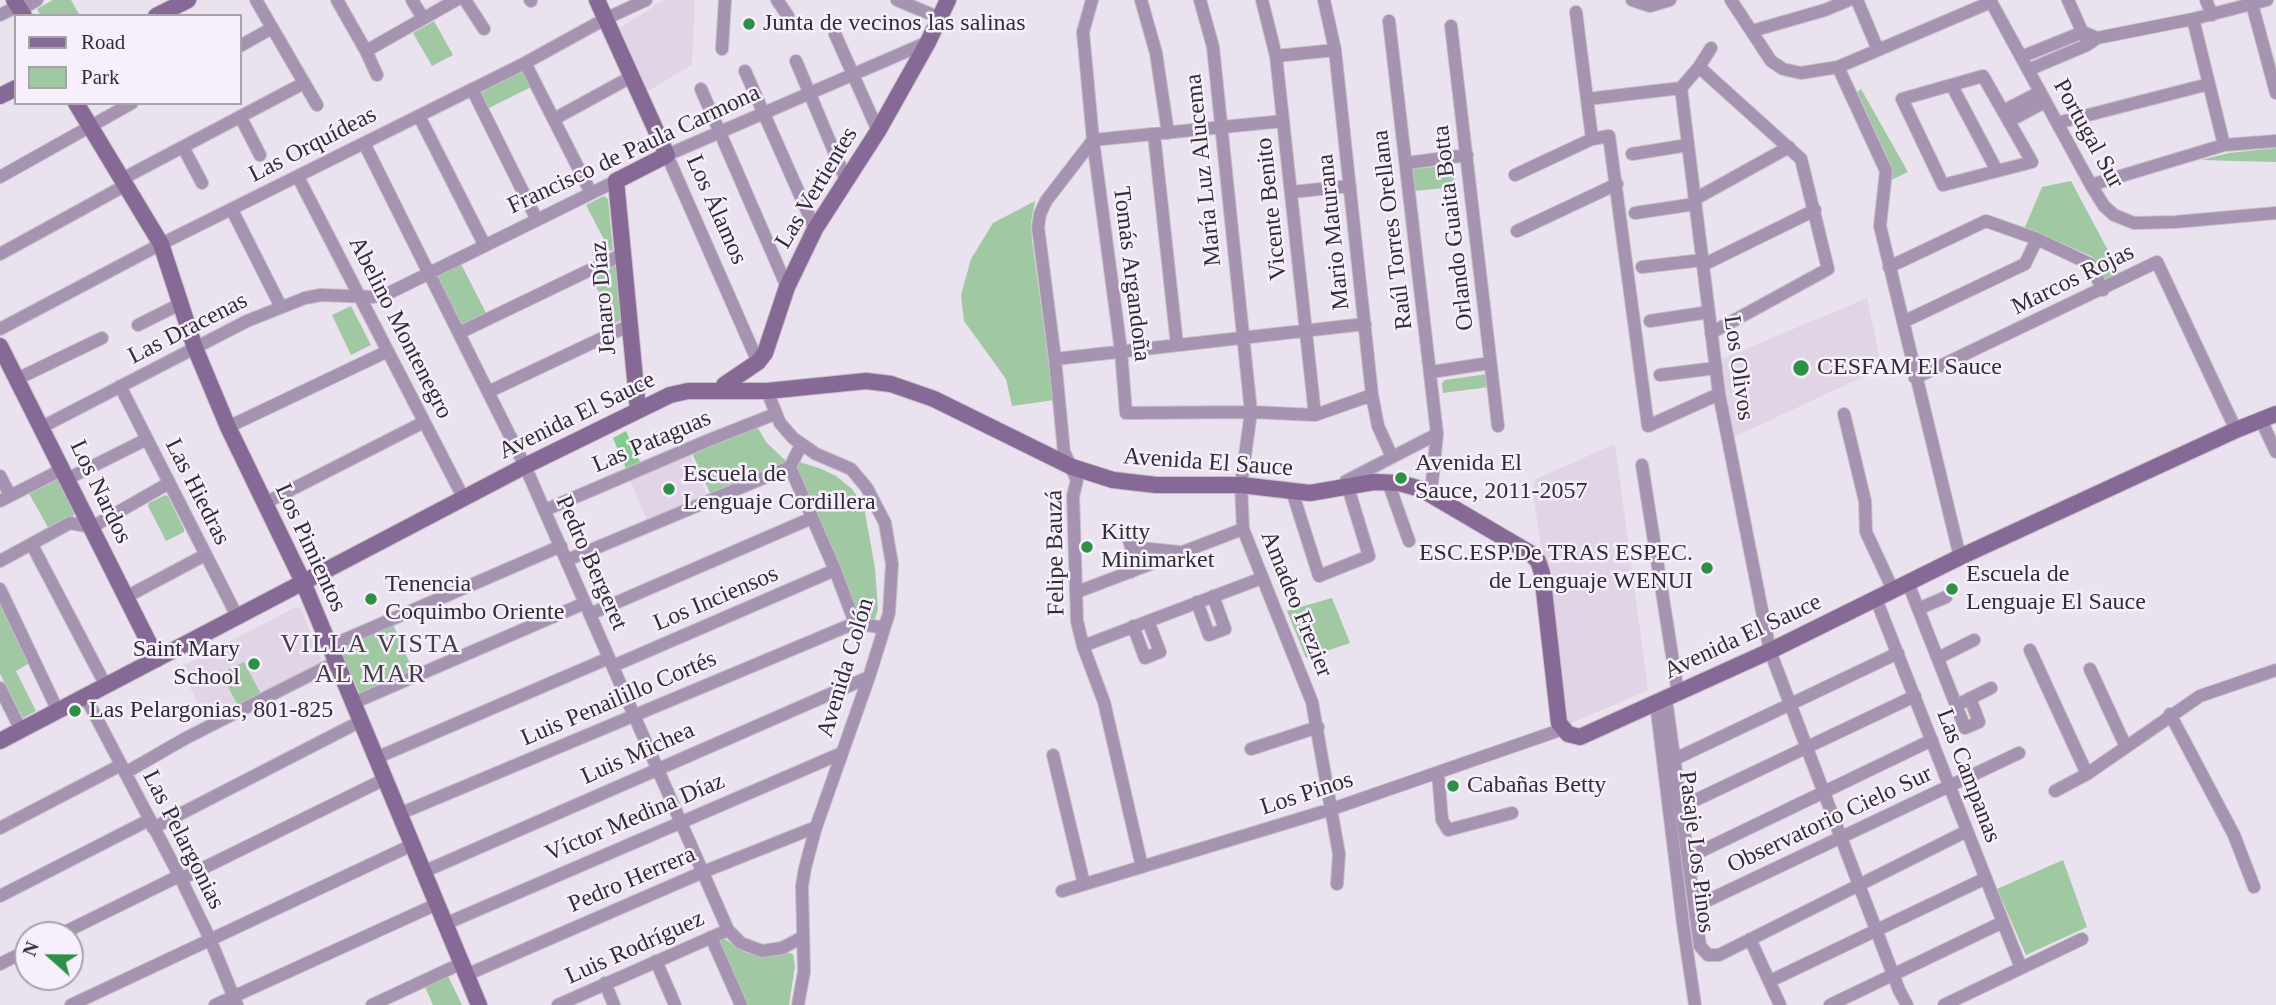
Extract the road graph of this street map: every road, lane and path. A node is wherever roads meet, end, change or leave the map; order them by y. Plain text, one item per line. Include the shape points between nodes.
1 (37, 0) edge
2 (188, 0) edge
3 (256, 0) edge
4 (337, 0) edge
5 (412, 0) edge
6 (456, 0) edge
7 (465, 0) edge
8 (597, 0) edge
9 (646, 0) edge
10 (725, 0) edge
11 (777, 0) edge
12 (897, 0) edge
13 (948, 0) edge
14 (1092, 0) edge
15 (1141, 0) edge
16 (1200, 0) edge
17 (1262, 0) edge
18 (1324, 0) edge
19 (1632, 0) edge
20 (1670, 0) edge
21 (1731, 0) edge
22 (1849, 0) edge
23 (1857, 0) edge
24 (2068, 0) edge
25 (2206, 0) edge
26 (2267, 0) edge
27 (1991, 1) edge
28 (2252, 4) junction
29 (19, 8) edge
30 (1576, 12) dead end
31 (160, 14) edge
32 (0, 15) edge
33 (2212, 15) junction
34 (788, 16) dead end
35 (423, 18) junction
36 (940, 18) junction
37 (605, 19) junction
38 (2193, 19) junction
39 (1389, 21) dead end
40 (1451, 26) dead end
41 (272, 28) junction
42 (484, 29) dead end
43 (1752, 31) junction
44 (2083, 32) junction
45 (835, 34) dead end
46 (928, 42) junction
47 (2092, 42) junction
48 (242, 45) edge
49 (1711, 48) dead end
50 (722, 49) dead end
51 (1335, 50) junction
52 (1878, 50) junction
53 (366, 51) junction
54 (1276, 57) junction
55 (2021, 57) junction
56 (796, 61) dead end
57 (525, 63) junction
58 (1699, 66) junction
59 (1838, 67) junction
60 (2028, 70) junction
61 (745, 71) dead end
62 (854, 73) junction
63 (377, 75) dead end
64 (631, 77) junction
65 (304, 83) junction
66 (2209, 84) junction
67 (1952, 86) junction
68 (1681, 88) junction
69 (472, 89) junction
70 (701, 89) dead end
71 (809, 93) junction
72 (2276, 93) edge
73 (2043, 97) junction
74 (1587, 99) junction
75 (77, 105) edge
76 (128, 105) edge
77 (317, 105) dead end
78 (764, 112) junction
79 (419, 116) junction
80 (2006, 116) junction
81 (241, 118) junction
82 (554, 119) junction
83 (1283, 121) junction
84 (2057, 123) junction
85 (90, 125) junction
86 (1221, 127) junction
87 (878, 131) junction
88 (720, 132) junction
89 (1168, 132) junction
90 (1154, 134) junction
91 (1592, 139) junction
92 (1093, 140) junction
93 (2276, 141) edge
94 (364, 143) junction
95 (1688, 145) junction
96 (2224, 145) junction
97 (183, 147) junction
98 (1789, 147) junction
99 (1632, 153) dead end
100 (260, 155) dead end
101 (667, 155) junction
102 (1467, 155) junction
103 (1406, 163) junction
104 (1997, 171) junction
105 (1515, 175) dead end
106 (0, 177) edge
107 (298, 177) junction
108 (846, 180) junction
109 (616, 181) junction
110 (124, 182) junction
111 (202, 183) dead end
112 (1617, 184) junction
113 (2091, 185) junction
114 (1350, 186) junction
115 (1291, 192) junction
116 (592, 193) junction
117 (1695, 202) junction
118 (232, 210) junction
119 (1815, 210) junction
120 (1635, 213) dead end
121 (2276, 213) edge
122 (537, 220) junction
123 (815, 229) junction
124 (1517, 230) dead end
125 (2037, 239) junction
126 (161, 244) junction
127 (485, 246) junction
128 (0, 254) edge
129 (623, 254) junction
130 (1702, 262) junction
131 (1642, 267) dead end
132 (1889, 267) junction
133 (429, 274) junction
134 (786, 287) junction
135 (2103, 290) junction
136 (360, 297) junction
137 (180, 304) junction
138 (281, 307) junction
139 (1709, 312) junction
140 (1650, 321) dead end
141 (1903, 322) junction
142 (1364, 324) junction
143 (138, 325) dead end
144 (630, 325) junction
145 (0, 329) edge
146 (1306, 331) junction
147 (459, 333) junction
148 (1711, 333) junction
149 (102, 338) dead end
150 (1242, 338) junction
151 (1177, 345) junction
152 (0, 346) edge
153 (195, 348) junction
154 (388, 351) junction
155 (1121, 351) junction
156 (1055, 359) junction
157 (758, 362) junction
158 (1490, 363) junction
159 (1716, 368) junction
160 (1432, 372) junction
161 (1660, 375) dead end
162 (1915, 378) junction
163 (17, 379) junction
164 (120, 386) junction
165 (723, 390) junction
166 (767, 391) junction
167 (488, 392) junction
168 (1719, 394) junction
169 (1372, 395) junction
170 (638, 410) junction
171 (1251, 412) junction
172 (775, 414) junction
173 (1844, 414) dead end
174 (1315, 415) junction
175 (2268, 417) edge
176 (425, 422) junction
177 (1498, 426) dead end
178 (42, 428) junction
179 (228, 428) junction
180 (2236, 430) junction
181 (1437, 434) junction
182 (147, 439) junction
183 (801, 445) junction
184 (2276, 452) edge
185 (1392, 457) junction
186 (1642, 465) dead end
187 (525, 466) junction
188 (790, 467) junction
189 (1072, 467) junction
190 (0, 476) edge
191 (68, 478) junction
192 (1388, 482) junction
193 (169, 483) junction
194 (1241, 485) junction
195 (1347, 487) junction
196 (1292, 491) junction
197 (1431, 493) junction
198 (5, 498) edge
199 (464, 499) junction
200 (265, 503) junction
201 (545, 510) junction
202 (812, 518) junction
203 (92, 527) junction
204 (1244, 529) junction
205 (1127, 534) dead end
206 (1409, 541) dead end
207 (33, 545) junction
208 (561, 547) junction
209 (1131, 547) junction
210 (1185, 552) junction
211 (205, 555) junction
212 (1960, 557) junction
213 (0, 561) edge
214 (567, 561) junction
215 (835, 570) junction
216 (1131, 572) junction
217 (1262, 578) junction
218 (303, 582) junction
219 (1901, 587) junction
220 (0, 589) edge
221 (1077, 592) junction
222 (1213, 596) junction
223 (126, 597) junction
224 (1946, 597) dead end
225 (1876, 599) junction
226 (1197, 602) junction
227 (588, 609) junction
228 (1918, 609) junction
229 (237, 617) junction
230 (1148, 621) junction
231 (855, 623) junction
232 (1133, 626) junction
233 (884, 628) junction
234 (1974, 640) dead end
235 (330, 646) junction
236 (1083, 646) junction
237 (2030, 650) dead end
238 (1770, 651) junction
239 (1898, 653) junction
240 (1938, 658) junction
241 (157, 659) junction
242 (336, 662) junction
243 (611, 662) junction
244 (2091, 669) dead end
245 (2276, 670) edge
246 (869, 677) junction
247 (106, 685) junction
248 (0, 688) edge
249 (1991, 688) dead end
250 (86, 696) junction
251 (1914, 696) junction
252 (1667, 698) junction
253 (1970, 698) junction
254 (353, 703) junction
255 (1790, 704) junction
256 (1956, 705) junction
257 (58, 710) junction
258 (2170, 714) junction
259 (634, 716) junction
260 (360, 721) junction
261 (1318, 727) junction
262 (1563, 729) junction
263 (21, 730) junction
264 (1932, 740) junction
265 (0, 741) edge
266 (1807, 747) junction
267 (2126, 747) junction
268 (1251, 749) dead end
269 (842, 752) junction
270 (2020, 753) dead end
271 (1053, 755) dead end
272 (376, 758) junction
273 (1675, 759) junction
274 (657, 768) junction
275 (123, 769) junction
276 (1438, 773) junction
277 (2087, 774) junction
278 (385, 779) junction
279 (1950, 786) junction
280 (2055, 791) dead end
281 (1824, 792) junction
282 (1681, 807) junction
283 (1332, 809) junction
284 (1512, 813) dead end
285 (400, 814) junction
286 (680, 821) junction
287 (151, 824) junction
288 (816, 827) junction
289 (0, 828) edge
290 (1967, 831) junction
291 (1842, 838) junction
292 (412, 845) junction
293 (1689, 857) junction
294 (1142, 867) junction
295 (423, 872) junction
296 (703, 873) junction
297 (180, 877) junction
298 (1986, 878) junction
299 (1084, 884) junction
300 (1337, 884) dead end
301 (1859, 884) junction
302 (2254, 887) dead end
303 (1062, 891) dead end
304 (0, 896) edge
305 (437, 904) junction
306 (1696, 906) junction
307 (2003, 922) junction
308 (84, 923) edge
309 (445, 924) junction
310 (728, 930) junction
311 (1877, 930) junction
312 (711, 937) junction
313 (803, 937) junction
314 (210, 939) junction
315 (1750, 939) junction
316 (2082, 939) dead end
317 (656, 961) junction
318 (2021, 968) junction
319 (464, 969) junction
320 (1895, 975) junction
321 (1770, 981) junction
322 (605, 984) junction
323 (235, 1001) edge
324 (71, 1005) edge
325 (215, 1005) edge
326 (372, 1005) edge
327 (479, 1005) edge
328 (558, 1005) edge
329 (614, 1005) edge
330 (675, 1005) edge
331 (741, 1005) edge
332 (798, 1005) edge
333 (1695, 1005) edge
334 (1780, 1005) edge
335 (1830, 1005) edge
336 (1907, 1005) edge
337 (1944, 1005) edge

1 - 29 street
2 - 31 street
3 - 41 street
4 - 53 street
5 - 35 street
6 - 35 street
7 - 42 street
8 - 37 street, Los Álamos
9 - 37 street, Las Orquídeas
10 - 50 street
11 - 34 street
12 - 36 street
13 - 36 street, Las Vertientes
14 - 92 street, Tomás Argandoña via 1083,40
15 - 89 street via 1156,53
16 - 86 street, María Luz Alucema via 1213,47
17 - 54 street, Vicente Benito
18 - 51 street, Mario Maturana
19 - 20 street via 1650,6
21 - 43 street
22 - 43 street
23 - 52 street
24 - 44 street
25 - 33 street
26 - 28 street
27 - 52 street
27 - 55 street, Portugal Sur
28 - 33 street
28 - 72 street
29 - 32 street
30 - 74 street
33 - 38 street
35 - 53 street
36 - 46 street, Las Vertientes
37 - 57 street, Las Orquídeas
37 - 64 street, Los Álamos
38 - 47 street
38 - 66 street
39 - 103 street, Raúl Torres Orellana
40 - 102 street, Orlando Guaita Botta
41 - 48 street
41 - 65 street
43 - 59 street via 1766,55 1783,69 1801,73
44 - 47 street
44 - 55 street
45 - 62 street
46 - 62 street, Francisco de Paula Carmona
46 - 87 street, Las Vertientes
47 - 60 street
49 - 58 street
51 - 54 street
51 - 114 street, Mario Maturana
52 - 59 street
53 - 63 street
54 - 83 street, Vicente Benito
55 - 60 street, Portugal Sur
56 - 71 street
57 - 69 street, Las Orquídeas
57 - 82 street
58 - 68 street
58 - 98 street
59 - 132 street via 1886,172 1880,226
60 - 73 street, Portugal Sur
61 - 78 street
62 - 71 street, Francisco de Paula Carmona
62 - 87 street
64 - 82 street
64 - 101 street, Los Álamos
65 - 77 street
65 - 81 street
66 - 84 street
66 - 96 street
67 - 80 street via 1983,76
67 - 104 street
67 - 104 street via 1902,99 1943,185
68 - 74 street
68 - 95 street, Los Olivos
69 - 79 street, Las Orquídeas
69 - 122 street
70 - 88 street
71 - 78 street, Francisco de Paula Carmona
71 - 108 street
73 - 80 street
73 - 84 street, Portugal Sur
74 - 91 street
75 - 85 street, Los Pimientos
76 - 85 street
78 - 88 street, Francisco de Paula Carmona
78 - 123 street
79 - 94 street, Las Orquídeas
79 - 127 street
80 - 104 street via 2032,163
81 - 97 street
81 - 100 street
82 - 116 street
83 - 86 street
83 - 115 street, Vicente Benito
84 - 113 street, Portugal Sur
85 - 106 street
85 - 110 street, Los Pimientos
86 - 89 street
86 - 150 street, María Luz Alucema
87 - 108 street, Las Vertientes
88 - 101 street, Francisco de Paula Carmona
88 - 134 street
89 - 90 street
90 - 92 street
90 - 151 street
91 - 105 street
91 - 112 street via 1609,136
92 - 155 street, Tomás Argandoña
92 - 156 street, Felipe Bauzá via 1040,214 1038,234
93 - 96 street
94 - 107 street, Las Orquídeas
94 - 133 street, Pedro Bergeret
95 - 99 street
95 - 117 street, Los Olivos
96 - 113 street
97 - 110 street
97 - 111 street
98 - 117 street
98 - 119 street via 1801,159
101 - 109 street, Francisco de Paula Carmona
101 - 157 street, Los Álamos
102 - 103 street
102 - 158 street, Orlando Guaita Botta
103 - 160 street, Raúl Torres Orellana
107 - 118 street, Las Orquídeas
107 - 136 street, Abelino Montenegro
108 - 123 street, Las Vertientes
109 - 116 street, Francisco de Paula Carmona
109 - 129 street, Jenaro Díaz
110 - 126 street, Los Pimientos
110 - 128 street
112 - 124 street
112 - 168 street via 1648,426
113 - 121 street, Portugal Sur via 2109,211 2134,223
114 - 115 street
114 - 142 street, Mario Maturana
115 - 146 street, Vicente Benito
116 - 122 street, Francisco de Paula Carmona
117 - 120 street
117 - 130 street, Los Olivos
118 - 126 street, Las Orquídeas
118 - 138 street
119 - 130 street
119 - 148 street via 1828,269
122 - 127 street, Francisco de Paula Carmona
123 - 134 street, Las Vertientes
125 - 132 street via 1986,221
125 - 135 street via 2090,264
125 - 141 street via 2025,264
126 - 137 street, Los Pimientos
126 - 145 street, Las Orquídeas
127 - 133 street, Francisco de Paula Carmona
129 - 144 street, Jenaro Díaz
129 - 147 street
130 - 131 street
130 - 139 street, Los Olivos
132 - 141 street
133 - 136 street, Francisco de Paula Carmona via 387,294
133 - 147 street, Pedro Bergeret
134 - 157 street, Las Vertientes via 765,354
135 - 162 street, Marcos Rojas
135 - 180 street, Marcos Rojas via 2157,262
136 - 138 street, Las Dracenas via 321,295
136 - 154 street, Abelino Montenegro
137 - 143 street
137 - 153 street, Los Pimientos
138 - 153 street, Las Dracenas
139 - 140 street
139 - 148 street, Los Olivos
141 - 162 street
142 - 146 street
142 - 169 street, Mario Maturana
144 - 167 street
144 - 170 street, Jenaro Díaz
146 - 150 street
146 - 174 street, Vicente Benito
147 - 167 street, Pedro Bergeret
148 - 159 street, Los Olivos
149 - 163 street
150 - 151 street
150 - 171 street, Amadeo Frezier
151 - 155 street
152 - 163 street, Los Nardos
153 - 164 street, Las Dracenas
153 - 179 street, Los Pimientos
154 - 176 street, Abelino Montenegro
154 - 179 street
155 - 156 street
155 - 171 street, Tomás Argandoña via 1126,413
156 - 189 street, Felipe Bauzá via 1064,452
157 - 165 street
158 - 160 street
158 - 177 street, Orlando Guaita Botta
159 - 161 street
159 - 168 street, Los Olivos
160 - 181 street, Raúl Torres Orellana
162 - 212 street
163 - 178 street, Los Nardos
164 - 178 street, Las Dracenas
164 - 182 street, Las Hiedras
165 - 166 street, Avenida El Sauce
165 - 170 street, Avenida El Sauce via 670,395
166 - 172 street, Avenida Colón
166 - 189 street, Avenida El Sauce via 866,381 891,384 934,399
167 - 187 street, Pedro Bergeret
168 - 238 street, Los Olivos
169 - 174 street
169 - 185 street, Mario Maturana via 1378,426
170 - 187 street, Avenida El Sauce
171 - 174 street
171 - 194 street, Amadeo Frezier
172 - 183 street, Avenida Colón
172 - 201 street, Las Pataguas
173 - 219 street via 1864,501 1866,532
175 - 180 street, Avenida El Sauce
175 - 184 street
176 - 199 street, Abelino Montenegro
176 - 200 street
178 - 191 street, Los Nardos
179 - 200 street, Los Pimientos
180 - 212 street, Avenida El Sauce
181 - 185 street
181 - 197 street, Raúl Torres Orellana
182 - 191 street
182 - 193 street, Las Hiedras
183 - 188 street
183 - 233 street, Avenida Colón via 851,469 880,510 892,564
185 - 195 street via 1346,481
186 - 252 street
187 - 199 street, Avenida El Sauce
187 - 201 street, Pedro Bergeret
188 - 202 street
188 - 214 street
189 - 194 street, Avenida El Sauce via 1142,485
189 - 221 street, Felipe Bauzá via 1077,480 1073,496
190 - 198 street
191 - 198 street via 57,472
191 - 203 street, Los Nardos
192 - 195 street, Avenida El Sauce
192 - 197 street, Avenida El Sauce
192 - 206 street
193 - 203 street
193 - 211 street, Las Hiedras
194 - 196 street, Avenida El Sauce
194 - 204 street, Amadeo Frezier
195 - 196 street, Avenida El Sauce
195 - 196 street via 1369,556 1319,576
197 - 262 street, Avenida El Sauce via 1538,561
199 - 218 street, Avenida El Sauce
200 - 218 street, Los Pimientos
201 - 208 street, Pedro Bergeret
202 - 215 street
202 - 227 street
203 - 207 street via 70,523
203 - 223 street, Los Nardos
204 - 210 street
204 - 217 street, Amadeo Frezier
205 - 209 street
207 - 213 street
207 - 247 street
208 - 214 street, Pedro Bergeret
208 - 235 street
209 - 210 street
209 - 216 street
210 - 216 street
211 - 223 street
211 - 229 street, Las Hiedras
212 - 219 street, Avenida El Sauce
214 - 227 street, Pedro Bergeret
215 - 231 street
215 - 243 street, Los Inciensos
216 - 221 street
217 - 222 street
217 - 261 street, Amadeo Frezier via 1298,663
218 - 229 street, Avenida El Sauce
218 - 235 street, Los Pimientos
219 - 225 street, Avenida El Sauce
219 - 228 street
220 - 257 street
221 - 236 street, Felipe Bauzá
222 - 226 street
222 - 226 street via 1225,629 1209,635
223 - 241 street, Los Nardos
224 - 228 street
225 - 238 street, Avenida El Sauce
225 - 239 street, Las Campanas
226 - 230 street
227 - 243 street, Pedro Bergeret
227 - 254 street
228 - 240 street
229 - 241 street, Avenida El Sauce
230 - 232 street
230 - 232 street via 1160,652 1145,658
231 - 233 street
231 - 259 street, Luis Penailillo Cortés
232 - 236 street
233 - 246 street, Avenida Colón
234 - 240 street
235 - 242 street, Los Pimientos
236 - 294 street, Felipe Bauzá via 1104,702
237 - 277 street
238 - 252 street, Avenida El Sauce
238 - 255 street, Los Olivos
239 - 251 street, Las Campanas
239 - 255 street
240 - 256 street
241 - 247 street, Avenida El Sauce
242 - 254 street, Los Pimientos
242 - 275 street
243 - 259 street, Pedro Bergeret
243 - 272 street, Los Inciensos
244 - 267 street
245 - 258 street via 2200,696
246 - 269 street, Avenida Colón
246 - 274 street, Luis Michea
247 - 250 street, Avenida El Sauce
248 - 263 street
249 - 253 street
250 - 257 street, Avenida El Sauce
250 - 275 street, Las Pelargonias
251 - 264 street, Las Campanas
251 - 266 street
252 - 262 street, Avenida El Sauce via 1585,736 1572,736
252 - 273 street
252 - 333 street, Pasaje Los Pinos via 1683,924
253 - 256 street
253 - 256 street via 1979,722 1965,728
254 - 260 street, Los Pimientos
255 - 266 street, Los Olivos
255 - 273 street
257 - 263 street, Avenida El Sauce
258 - 267 street
258 - 302 street via 2234,835
259 - 274 street, Pedro Bergeret
259 - 285 street, Luis Penailillo Cortés
260 - 272 street, Los Pimientos
260 - 287 street
261 - 268 street
261 - 283 street, Amadeo Frezier
262 - 276 street, Los Pinos
263 - 265 street, Avenida El Sauce
264 - 279 street, Las Campanas
264 - 281 street
266 - 281 street, Los Olivos
266 - 282 street
267 - 277 street
269 - 286 street, Víctor Medina Díaz
269 - 288 street, Avenida Colón
270 - 279 street, Observatorio Cielo Sur
271 - 299 street
272 - 278 street, Los Pimientos
273 - 282 street
274 - 286 street, Pedro Bergeret
274 - 295 street, Luis Michea
275 - 287 street, Las Pelargonias
275 - 289 street
276 - 283 street, Los Pinos
276 - 284 street via 1442,820 1448,830
277 - 280 street
278 - 285 street, Los Pimientos
278 - 297 street
279 - 290 street, Las Campanas
279 - 291 street, Observatorio Cielo Sur
281 - 291 street, Los Olivos
281 - 293 street
282 - 293 street
283 - 294 street, Los Pinos
283 - 300 street, Amadeo Frezier via 1339,854
285 - 292 street, Los Pimientos
286 - 296 street, Pedro Bergeret
286 - 309 street, Víctor Medina Díaz
287 - 297 street, Las Pelargonias
287 - 304 street
288 - 296 street, Pedro Herrera
288 - 313 street, Avenida Colón via 802,886
290 - 298 street, Las Campanas
290 - 301 street
291 - 301 street, Los Olivos
291 - 306 street, Observatorio Cielo Sur
292 - 295 street, Los Pimientos
292 - 314 street
293 - 306 street
294 - 299 street, Los Pinos
295 - 305 street, Los Pimientos
296 - 310 street, Pedro Bergeret
296 - 319 street, Pedro Herrera
297 - 308 street
297 - 314 street, Las Pelargonias
298 - 307 street, Las Campanas
298 - 311 street
299 - 303 street, Los Pinos
301 - 311 street, Los Olivos
301 - 315 street
305 - 309 street, Los Pimientos
305 - 323 street
306 - 315 street via 1700,946 1707,955 1715,956
307 - 318 street, Las Campanas
307 - 320 street
309 - 319 street, Los Pimientos
310 - 312 street, Luis Rodríguez
310 - 313 street via 741,943 762,951 782,948
311 - 320 street, Los Olivos
311 - 321 street
312 - 317 street, Luis Rodríguez
312 - 331 street
313 - 332 street, Avenida Colón via 804,972
314 - 323 street, Las Pelargonias
314 - 324 street
315 - 321 street
316 - 318 street
317 - 322 street, Luis Rodríguez
317 - 330 street
318 - 337 street
319 - 326 street
319 - 327 street, Los Pimientos
320 - 335 street
320 - 336 street, Los Olivos
321 - 334 street
322 - 328 street, Luis Rodríguez
322 - 329 street
323 - 325 street

